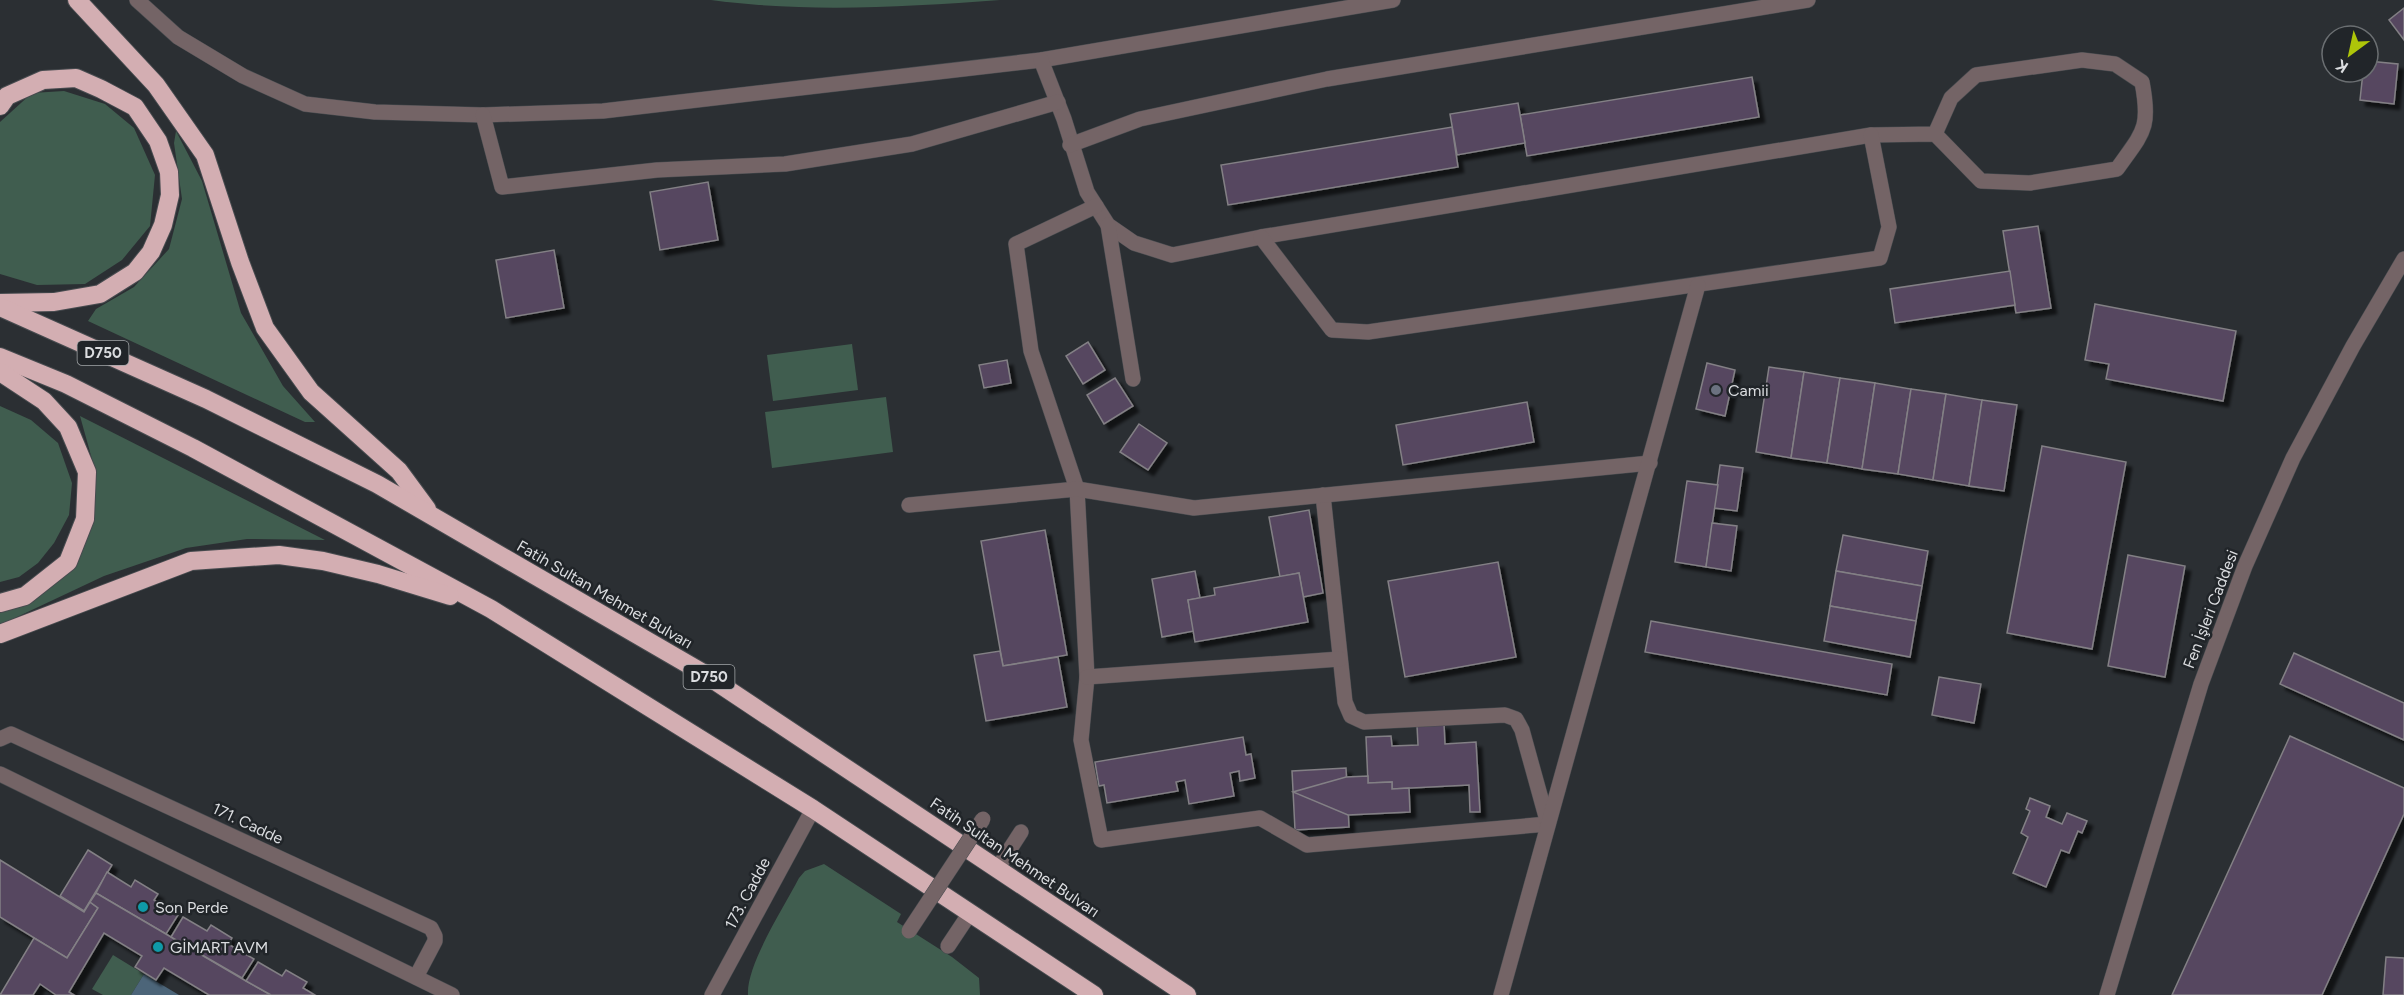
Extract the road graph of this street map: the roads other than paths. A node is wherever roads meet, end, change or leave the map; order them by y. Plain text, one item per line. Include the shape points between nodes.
1 (77, 0) edge
2 (137, 0) edge
3 (1393, 0) edge
4 (1808, 0) edge
5 (1041, 60) junction
6 (1058, 102) junction
7 (0, 106) edge
8 (483, 115) junction
9 (1935, 134) junction
10 (1871, 135) junction
11 (1070, 145) junction
12 (1096, 206) junction
13 (1108, 225) junction
14 (1260, 237) junction
15 (2404, 259) edge
16 (1698, 285) junction
17 (0, 305) edge
18 (0, 357) edge
19 (0, 372) edge
20 (1133, 379) dead end
21 (1650, 463) junction
22 (1077, 489) junction
23 (1323, 495) junction
24 (909, 505) dead end
25 (431, 516) junction
26 (0, 603) edge
27 (491, 609) junction
28 (0, 634) edge
29 (1340, 659) junction
30 (1087, 677) junction
31 (0, 740) edge
32 (0, 774) edge
33 (813, 809) junction
34 (983, 819) dead end
35 (1548, 824) junction
36 (1021, 832) dead end
37 (997, 869) junction
38 (970, 914) junction
39 (909, 931) dead end
40 (948, 946) dead end
41 (416, 977) junction
42 (452, 995) edge
43 (712, 995) edge
44 (1094, 995) edge
45 (1187, 995) edge
46 (1501, 995) edge
47 (2107, 995) edge

1 - 25 highway via 156,85 205,155 265,328 311,392 399,471
2 - 8 street via 178,37 243,76 305,104 375,112
3 - 5 street
4 - 11 street via 1327,79 1140,119
5 - 6 street
5 - 8 street via 603,111
6 - 8 street via 912,144 785,164 657,170 502,187
6 - 11 street
7 - 17 highway via 7,96 43,80 76,78 101,89 135,107 158,141 169,172 170,195 151,252 135,272 100,294
9 - 9 street via 1981,181 2030,183 2117,169 2144,132 2146,105 2142,82 2115,64 2082,60 1976,75 1951,98
9 - 10 street
10 - 14 street
10 - 16 street via 1889,227 1880,258
11 - 12 street
12 - 13 street
12 - 22 street via 1016,244 1031,351
13 - 14 street via 1134,243 1172,255
13 - 20 street
14 - 16 street via 1332,330 1368,333
15 - 47 street, Fen İşleri Caddesi via 2293,458 2245,566 2201,684
16 - 21 street
17 - 25 highway, Fatih Sultan Mehmet Bulvarı / D750 via 206,399 377,484
18 - 27 highway, D750 via 66,384 193,448
19 - 26 highway via 44,400 68,427 87,472 85,519 68,562 25,596
21 - 23 street
21 - 35 street
22 - 23 street via 1194,508
22 - 24 street
22 - 30 street
23 - 29 street
25 - 37 highway, Fatih Sultan Mehmet Bulvarı / D750 via 703,673
27 - 28 highway via 378,574 279,555 191,561
27 - 33 highway, D750
29 - 30 street
29 - 35 street via 1345,702 1351,716 1364,722 1505,715 1516,719
30 - 35 street via 1081,740 1101,840 1260,818 1307,845
31 - 41 street, 171. Cadde via 11,734 431,928 435,941
32 - 41 street
33 - 38 highway, D750
33 - 43 street, 173. Cadde
34 - 39 street, bridge
35 - 46 street
36 - 37 street
37 - 45 highway, Fatih Sultan Mehmet Bulvarı / D750
38 - 40 street
38 - 44 highway, D750
41 - 42 street

